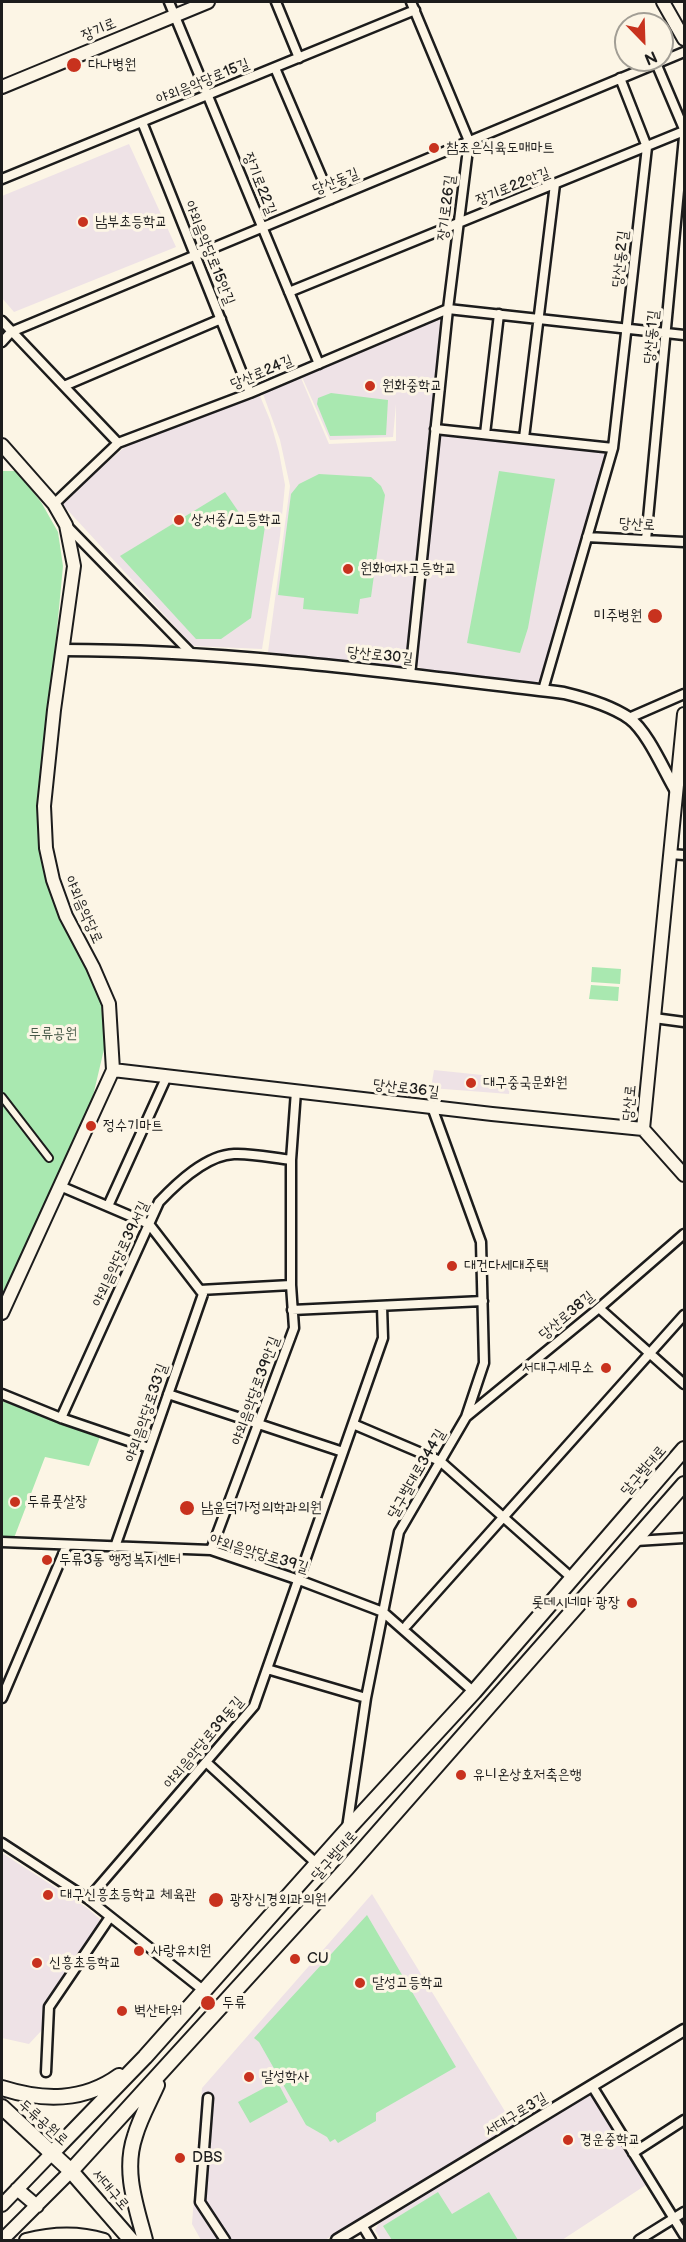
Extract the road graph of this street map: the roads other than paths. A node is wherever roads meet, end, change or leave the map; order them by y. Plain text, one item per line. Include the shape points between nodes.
1 (169, 2) edge
2 (208, 2) edge
3 (276, 2) edge
4 (663, 2) edge
5 (413, 6) edge
6 (174, 15) junction
7 (684, 39) edge
8 (298, 58) junction
9 (275, 68) junction
10 (634, 72) edge
11 (660, 72) edge
12 (620, 78) junction
13 (2, 87) edge
14 (207, 94) junction
15 (142, 122) junction
16 (684, 130) edge
17 (684, 137) edge
18 (469, 141) junction
19 (647, 147) junction
20 (2, 179) edge
21 (555, 184) junction
22 (331, 199) junction
23 (458, 224) junction
24 (261, 226) junction
25 (195, 255) junction
26 (289, 292) junction
27 (448, 309) junction
28 (499, 314) junction
29 (221, 319) junction
30 (538, 319) junction
31 (2, 321) edge
32 (626, 329) junction
33 (11, 332) junction
34 (666, 333) junction
35 (684, 335) edge
36 (2, 342) edge
37 (319, 364) junction
38 (64, 386) junction
39 (250, 393) junction
40 (435, 429) junction
41 (485, 434) junction
42 (524, 438) junction
43 (118, 443) junction
44 (2, 445) edge
45 (613, 448) junction
46 (54, 504) junction
47 (66, 525) junction
48 (587, 537) junction
49 (646, 540) junction
50 (684, 542) edge
51 (63, 650) junction
52 (192, 654) junction
53 (410, 675) junction
54 (543, 690) junction
55 (684, 694) edge
56 (684, 714) edge
57 (629, 718) junction
58 (676, 791) junction
59 (670, 854) junction
60 (684, 855) edge
61 (654, 1018) junction
62 (684, 1022) edge
63 (113, 1070) junction
64 (167, 1076) junction
65 (296, 1091) junction
66 (2, 1097) edge
67 (432, 1107) junction
68 (643, 1129) junction
69 (49, 1158) dead end
70 (291, 1160) junction
71 (684, 1175) edge
72 (60, 1186) junction
73 (108, 1206) junction
74 (150, 1224) junction
75 (684, 1234) edge
76 (291, 1285) junction
77 (200, 1290) junction
78 (483, 1301) junction
79 (382, 1306) junction
80 (599, 1308) junction
81 (292, 1310) junction
82 (2, 1313) edge
83 (684, 1315) edge
84 (650, 1354) junction
85 (684, 1384) edge
86 (2, 1394) edge
87 (168, 1394) junction
88 (466, 1417) junction
89 (61, 1418) junction
90 (258, 1424) junction
91 (353, 1424) junction
92 (149, 1448) junction
93 (684, 1449) edge
94 (343, 1452) junction
95 (440, 1461) junction
96 (684, 1484) edge
97 (503, 1517) junction
98 (684, 1538) edge
99 (636, 1541) junction
100 (2, 1542) edge
101 (67, 1545) junction
102 (115, 1546) junction
103 (212, 1550) junction
104 (573, 1579) junction
105 (299, 1580) junction
106 (383, 1612) junction
107 (407, 1625) dead end
108 (267, 1669) junction
109 (474, 1692) junction
110 (2, 1698) edge
111 (366, 1698) junction
112 (206, 1762) junction
113 (347, 1830) junction
114 (2, 1843) edge
115 (317, 1863) junction
116 (88, 1899) junction
117 (110, 1917) junction
118 (203, 1990) junction
119 (684, 2030) edge
120 (145, 2057) junction
121 (46, 2072) dead end
122 (163, 2072) junction
123 (592, 2086) junction
124 (2, 2088) edge
125 (208, 2098) dead end
126 (2, 2107) edge
127 (684, 2120) edge
128 (53, 2152) junction
129 (633, 2153) junction
130 (67, 2167) junction
131 (17, 2189) junction
132 (2, 2205) edge
133 (37, 2206) junction
134 (684, 2212) edge
135 (674, 2219) junction
136 (362, 2225) junction
137 (684, 2235) edge
138 (2, 2241) edge
139 (26, 2241) edge
140 (104, 2241) edge
141 (131, 2241) edge
142 (145, 2241) edge
143 (225, 2241) edge
144 (337, 2241) edge
145 (371, 2241) edge
146 (639, 2241) edge

1 - 6 street, 장기로22길
2 - 6 main road, 장기로
3 - 8 street
4 - 7 main road
5 - 8 street, 야외음악당로15길
5 - 18 street, 장기로26길
6 - 13 main road, 장기로
6 - 14 street, 장기로22길
8 - 9 street, 야외음악당로15길
9 - 14 street, 야외음악당로15길
9 - 22 street
10 - 12 street, 당산동길
11 - 16 street
12 - 18 street, 당산동길
12 - 19 street, 당산동2길
14 - 15 street, 야외음악당로15길
14 - 24 street, 장기로22길
15 - 20 street, 야외음악당로15길
15 - 25 street, 야외음악당로15안길
16 - 19 street, 장기로22안길
17 - 34 street, 당산동1길
18 - 22 street, 당산동길
18 - 23 street, 장기로26길
19 - 21 street, 장기로22안길
19 - 32 street, 당산동2길
21 - 23 street, 장기로22안길
21 - 30 street
22 - 24 street, 당산동길
23 - 26 street, 장기로22안길
23 - 27 street, 장기로26길
24 - 25 street, 당산동길
24 - 26 street, 장기로22길
25 - 29 street, 야외음악당로15안길
25 - 33 street, 당산동길
26 - 37 street, 장기로22길
27 - 28 street, 당산로24길
27 - 37 street, 당산로24길
27 - 40 street, 장기로26길
28 - 30 street, 당산로24길
28 - 41 street
29 - 38 street
29 - 39 street, 야외음악당로15안길
30 - 32 street, 당산로24길
30 - 42 street
31 - 33 street
32 - 34 street, 당산로24길
32 - 45 street, 당산동2길
33 - 36 street, 당산동길
33 - 38 street
34 - 35 street, 당산로24길
34 - 49 street, 당산동1길
37 - 39 street, 당산로24길
38 - 43 street
39 - 43 street, 당산로24길
40 - 41 street
40 - 53 street, 장기로26길
41 - 42 street
42 - 45 street
43 - 46 street, 당산로24길
44 - 46 main road, 야외음악당로
45 - 48 street, 당산동2길
46 - 47 main road, 야외음악당로
47 - 51 main road, 야외음악당로 via 74,566
47 - 52 street
48 - 49 street, 당산로
48 - 54 street, 당산동2길
49 - 50 street, 당산로
51 - 52 street, 당산로30길
51 - 63 main road, 야외음악당로 via 44,806 46,848 66,916 109,1004
52 - 53 street, 당산로30길
53 - 54 street, 당산로30길
54 - 57 street, 당산로30길 via 588,699
55 - 57 street
56 - 58 main road, 당산로
57 - 58 street via 645,736
58 - 59 main road, 당산로
59 - 60 street
59 - 61 main road, 당산로
61 - 62 street
61 - 68 main road, 당산로
63 - 64 main road, 당산로36길
63 - 72 main road, 야외음악당로
64 - 65 main road, 당산로36길
64 - 73 street
65 - 67 main road, 당산로36길
65 - 70 street, 야외음악당로39안길
66 - 69 street
67 - 68 main road, 당산로36길
67 - 78 street, 달구벌대로344길 via 481,1242
68 - 71 main road, 당산로
70 - 74 street, 야외음악당로39서길 via 232,1154 209,1162 179,1180 159,1202
70 - 76 street, 야외음악당로39안길
72 - 73 street
72 - 82 main road, 야외음악당로
73 - 74 street
74 - 77 street
74 - 89 street, 야외음악당로39서길
75 - 80 street, 당산로38길
76 - 77 street
76 - 81 street, 야외음악당로39안길
77 - 87 street, 야외음악당로33길 via 203,1294
78 - 79 street
78 - 88 street, 달구벌대로344길 via 484,1363
79 - 81 street
79 - 91 street via 384,1338
80 - 84 street
80 - 88 street, 당산로38길
81 - 90 street, 야외음악당로39안길 via 294,1328
83 - 84 street
84 - 85 street
84 - 97 street
86 - 89 street
87 - 90 street
87 - 92 street, 야외음악당로33길
88 - 95 street, 달구벌대로344길
89 - 92 street
90 - 94 street
90 - 103 street, 야외음악당로39안길
91 - 94 street
91 - 95 street
92 - 102 street, 야외음악당로33길
93 - 104 main road, 달구벌대로
94 - 105 street
95 - 97 street
95 - 106 street, 달구벌대로344길 via 399,1532
96 - 99 main road, 달구벌대로
97 - 104 street
97 - 107 street
98 - 99 street
99 - 122 main road, 달구벌대로
100 - 101 street, 야외음악당로39길
101 - 102 street, 야외음악당로39길
101 - 110 street
102 - 103 street, 야외음악당로39길
103 - 105 street, 야외음악당로39길
104 - 109 main road, 달구벌대로
105 - 106 street, 야외음악당로39길
105 - 108 street, 야외음악당로39동길
106 - 109 street, 야외음악당로39길
106 - 111 street, 달구벌대로344길
108 - 111 street
108 - 112 street, 야외음악당로39동길 via 254,1706
109 - 113 main road, 달구벌대로
111 - 113 street, 달구벌대로344길
112 - 115 street, 달구벌대로
112 - 116 street, 야외음악당로39동길
113 - 115 main road, 달구벌대로
114 - 116 street
115 - 118 main road, 달구벌대로
116 - 117 street
117 - 118 street
117 - 121 street via 49,2007
118 - 120 main road, 달구벌대로
119 - 123 street, 서대구로3길
120 - 124 main road via 106,2085 80,2095 45,2097
120 - 128 main road, 달구벌대로
122 - 130 main road, 달구벌대로
122 - 142 main road via 140,2122 131,2154 131,2185
123 - 129 street
123 - 136 street, 서대구로3길
125 - 143 street via 200,2202
126 - 128 main road, 두류공원로
127 - 129 street
128 - 130 main road, 두류공원로
128 - 131 main road, 달구벌대로
129 - 135 street
130 - 133 main road, 달구벌대로
130 - 141 main road, 서대구로
131 - 132 main road, 달구벌대로
131 - 133 main road
133 - 138 main road, 달구벌대로
134 - 135 street
135 - 137 street
135 - 146 street
136 - 144 street, 서대구로3길
136 - 145 street
139 - 140 main road via 43,2235 74,2233

